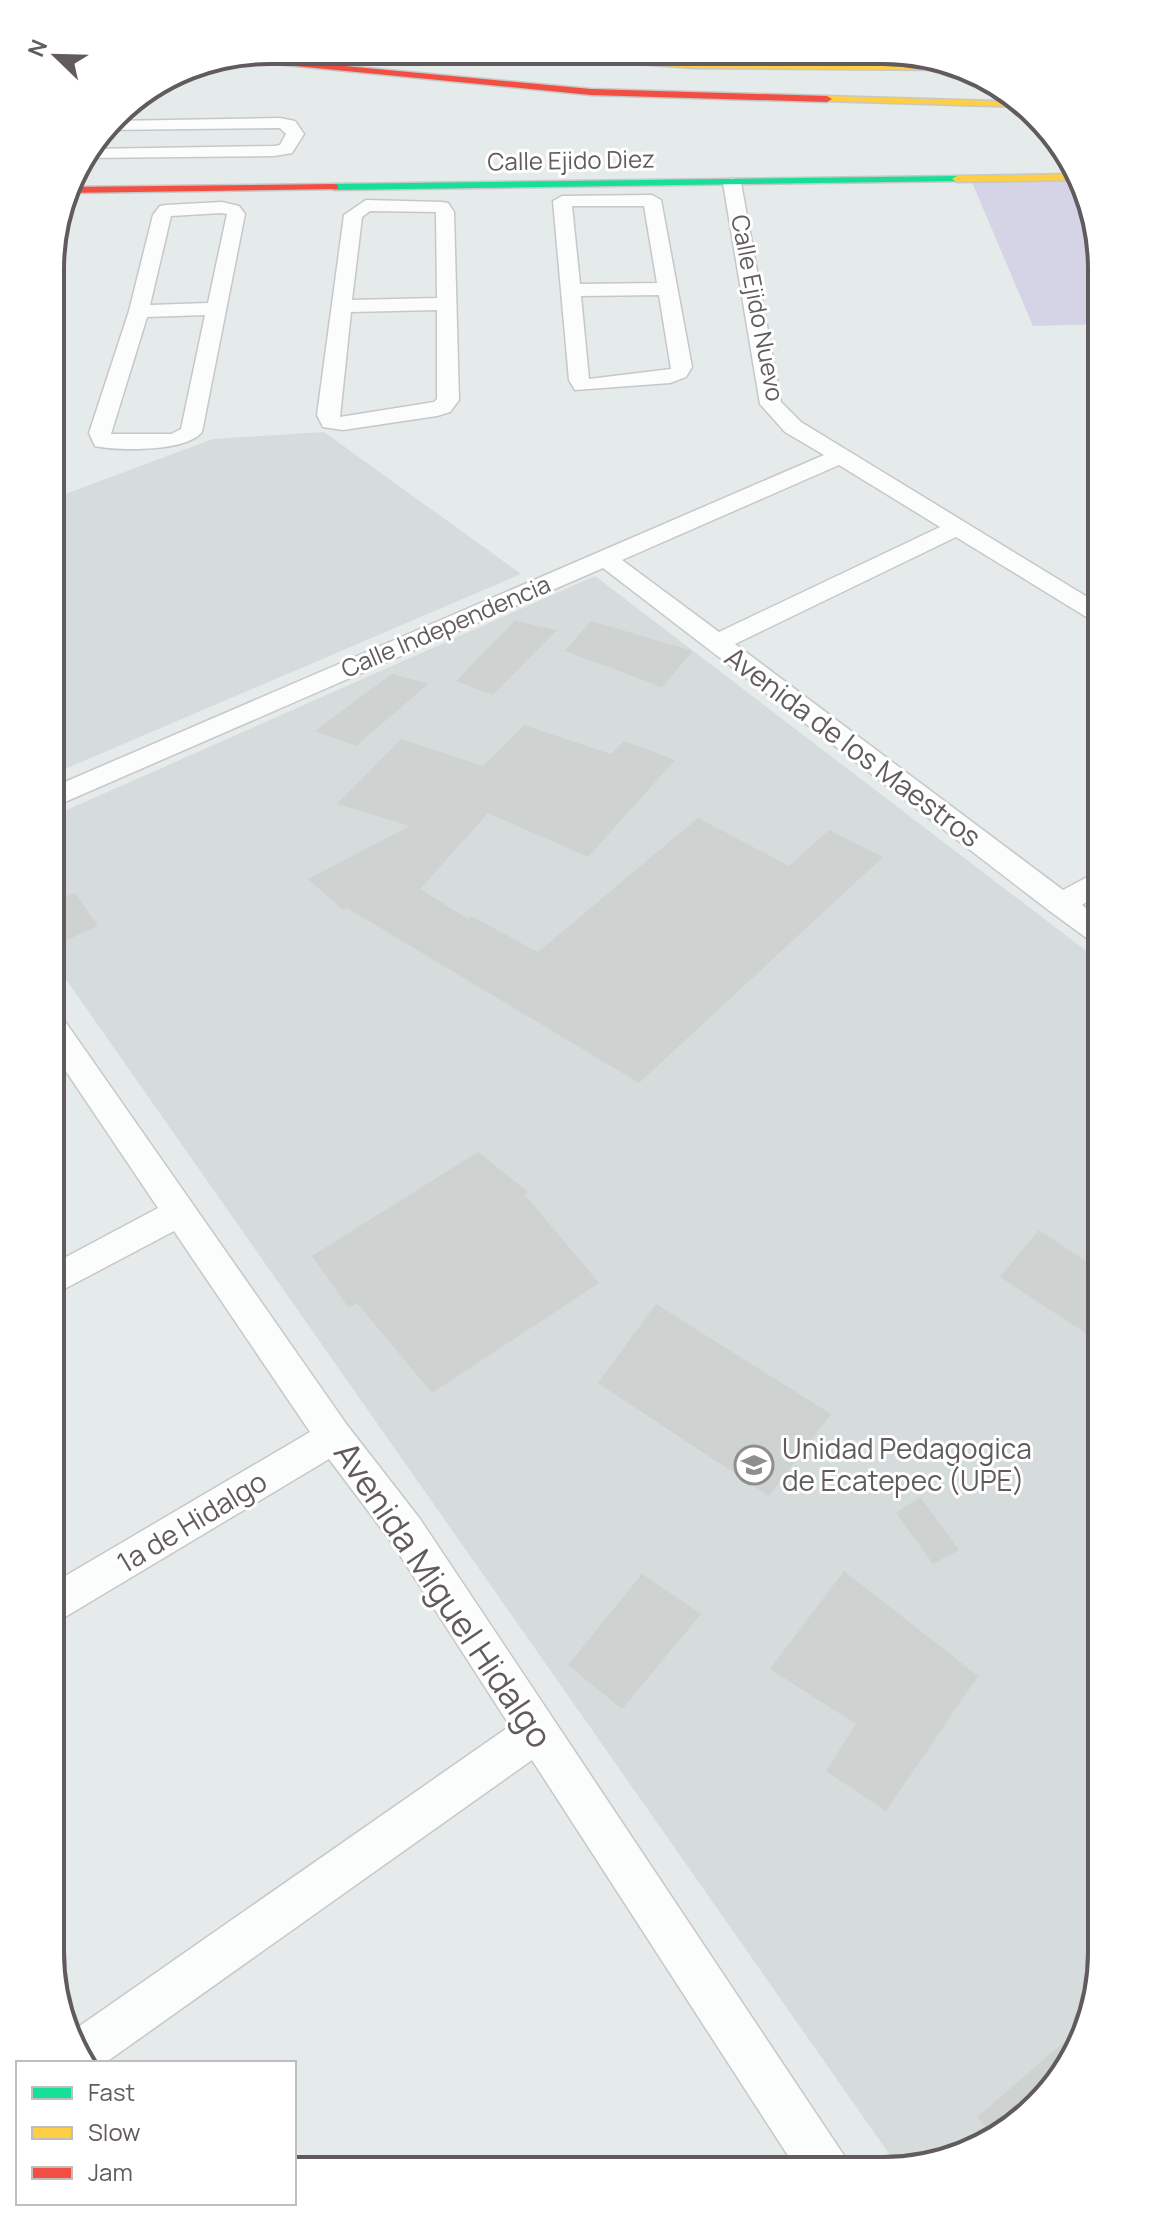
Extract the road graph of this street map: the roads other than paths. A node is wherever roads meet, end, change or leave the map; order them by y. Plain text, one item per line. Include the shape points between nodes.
1 (306, 64) edge
2 (330, 64) edge
3 (680, 64) edge
4 (940, 73) edge
5 (945, 74) edge
6 (1004, 104) edge
7 (123, 126) edge
8 (100, 154) edge
9 (1066, 177) edge
10 (732, 183) junction
11 (80, 191) edge
12 (602, 192) junction
13 (396, 196) junction
14 (195, 198) junction
15 (669, 289) junction
16 (571, 290) junction
17 (445, 304) junction
18 (343, 306) junction
19 (217, 309) junction
20 (139, 311) junction
21 (841, 456) junction
22 (955, 528) junction
23 (605, 558) junction
24 (1088, 608) edge
25 (717, 643) junction
26 (64, 793) edge
27 (1088, 888) edge
28 (1061, 905) junction
29 (1088, 925) edge
30 (64, 1044) edge
31 (178, 1213) junction
32 (64, 1275) edge
33 (334, 1437) junction
34 (64, 1599) edge
35 (537, 1732) junction
36 (87, 2048) dead end
37 (817, 2157) edge

1 - 6 main road via 591,92
2 - 5 main road via 798,84
3 - 4 main road
7 - 8 street via 280,123 295,134 286,149 274,151
9 - 10 main road, Calle Ejido Diez
10 - 12 main road, Calle Ejido Diez
10 - 21 street, Calle Ejido Nuevo via 771,404 793,427
11 - 14 main road, Calle Ejido Diez
12 - 13 main road, Calle Ejido Diez
12 - 15 street via 652,200
12 - 16 street via 562,201
13 - 14 main road, Calle Ejido Diez
13 - 17 street via 445,212
13 - 18 street via 353,215
14 - 19 street via 236,214
14 - 20 street via 162,215
15 - 16 street
15 - 16 street via 679,373 596,386 582,386 579,380
17 - 18 street
17 - 18 street via 448,400 429,411 343,424 331,422 328,415
19 - 20 street
19 - 20 street via 191,432 175,440 103,441 100,433
21 - 22 street, Calle Ejido Nuevo
21 - 23 street, Calle Independencia
22 - 24 street, Calle Ejido Nuevo
22 - 25 street
23 - 25 street, Avenida de los Maestros
23 - 26 street, Calle Independencia
25 - 28 street, Avenida de los Maestros
27 - 28 street
28 - 29 street, Avenida de los Maestros
30 - 31 street, Avenida Miguel Hidalgo
31 - 32 street
31 - 33 street, Avenida Miguel Hidalgo
33 - 34 street, 1a de Hidalgo
33 - 35 street, Avenida Miguel Hidalgo via 406,1531
35 - 36 street
35 - 37 street, Avenida Miguel Hidalgo

